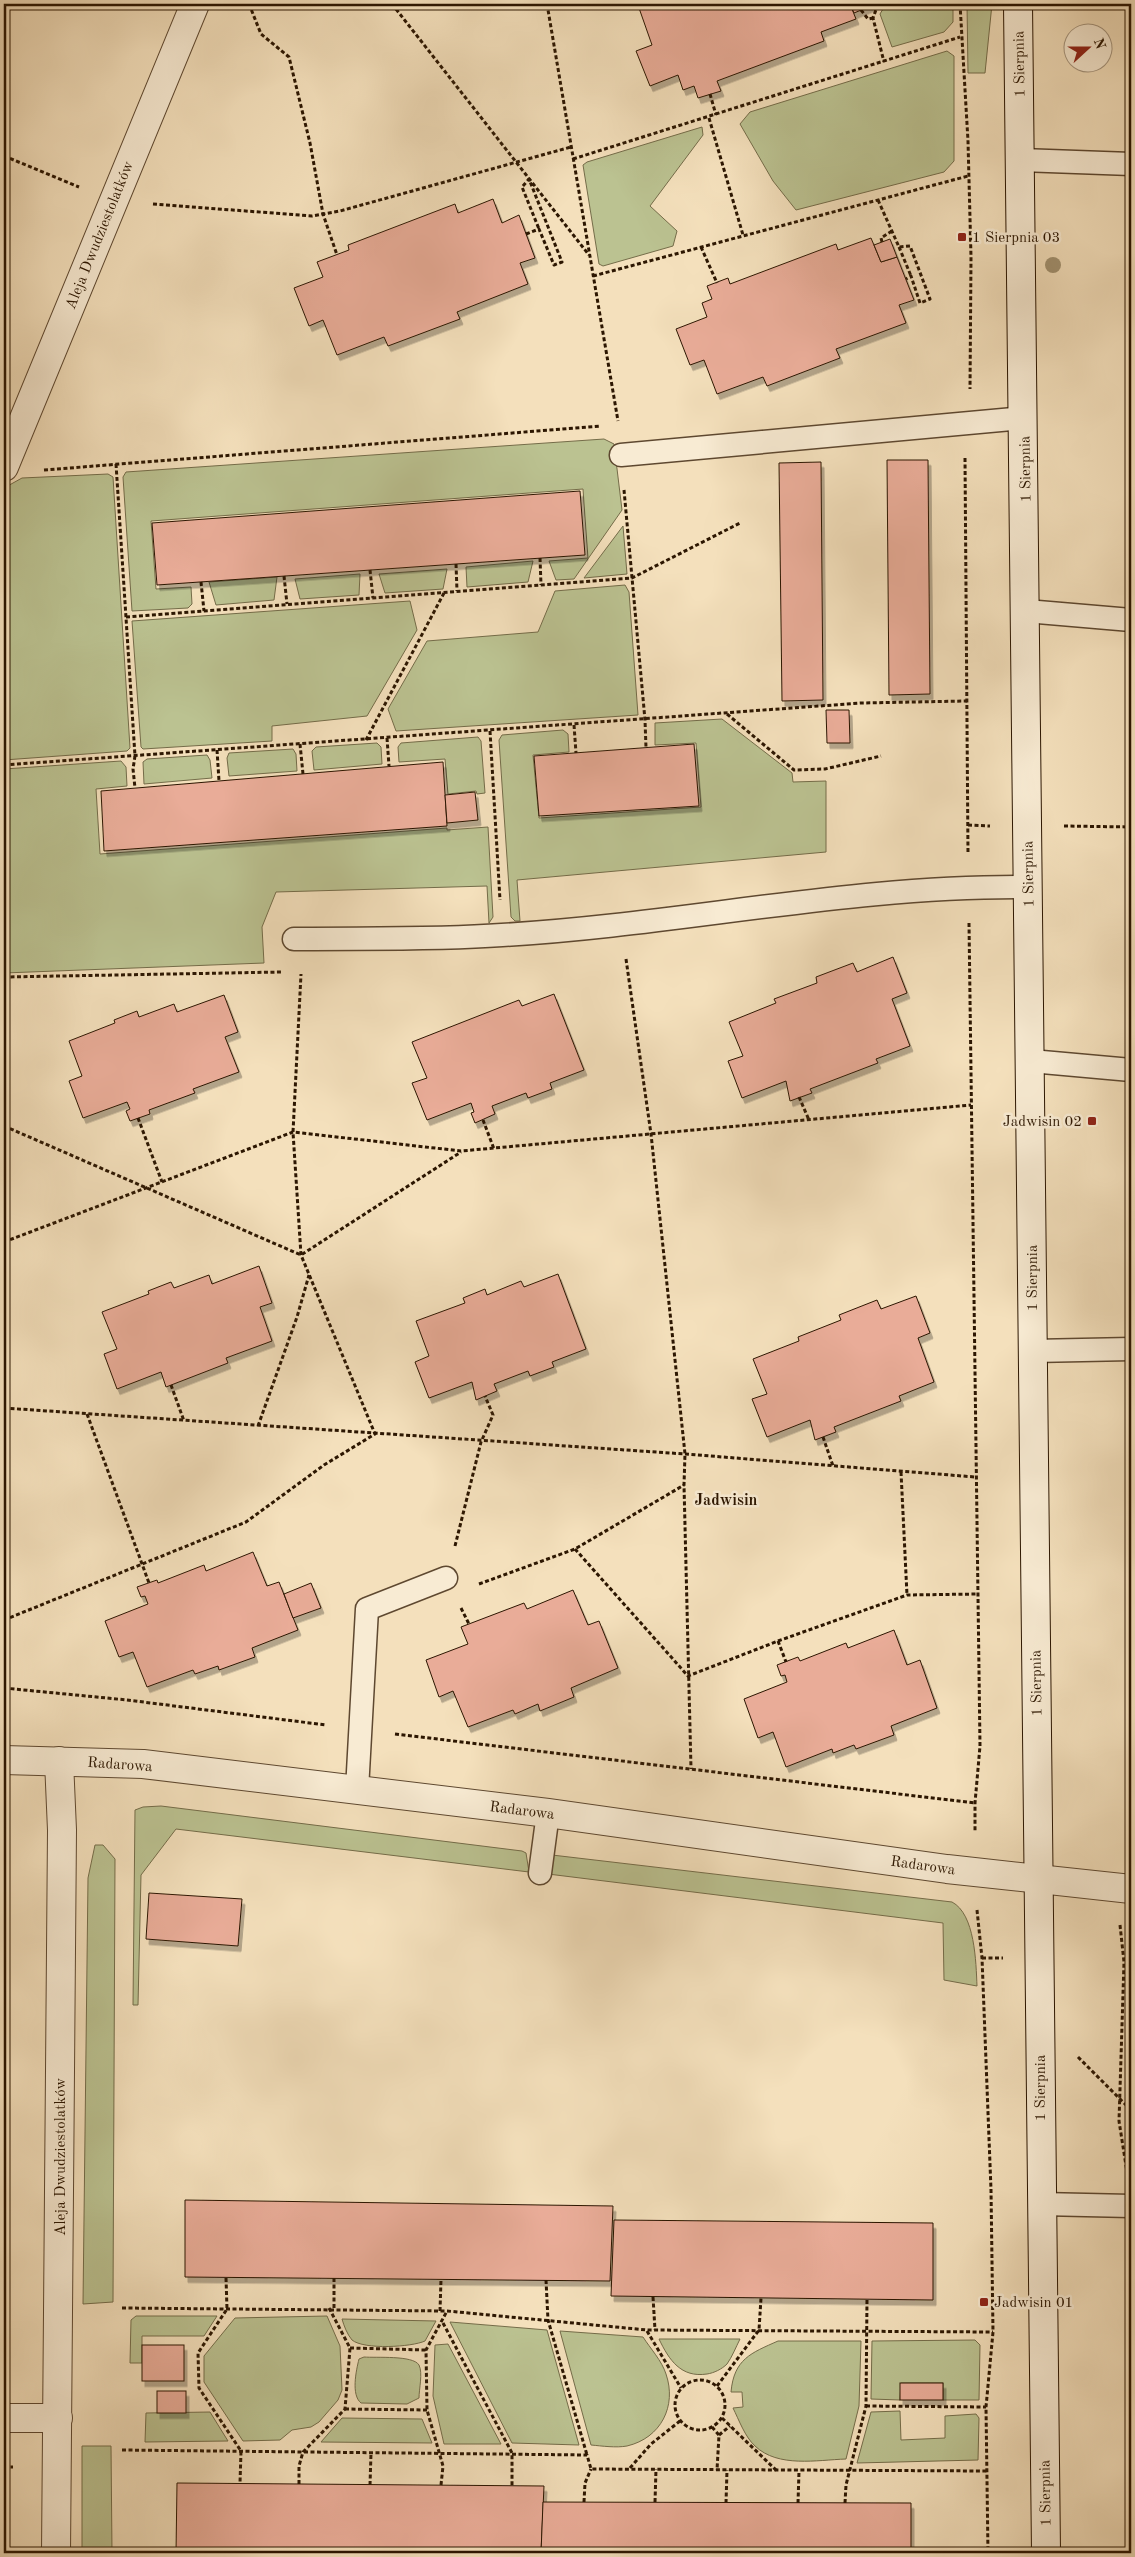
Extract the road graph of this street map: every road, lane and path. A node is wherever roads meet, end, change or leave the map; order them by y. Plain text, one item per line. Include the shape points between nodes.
1 (195, 4) edge
2 (249, 4) edge
3 (392, 4) edge
4 (547, 4) edge
5 (877, 4) edge
6 (960, 4) edge
7 (1018, 4) edge
8 (861, 10) dead end
9 (873, 18) junction
10 (960, 37) junction
11 (884, 62) junction
12 (710, 94) dead end
13 (716, 116) junction
14 (709, 118) junction
15 (572, 147) junction
16 (4, 156) edge
17 (573, 159) junction
18 (1021, 160) junction
19 (516, 162) junction
20 (1131, 164) edge
21 (968, 176) junction
22 (529, 179) junction
23 (878, 200) junction
24 (114, 201) junction
25 (323, 214) junction
26 (539, 229) junction
27 (892, 231) junction
28 (526, 234) dead end
29 (743, 235) junction
30 (882, 242) dead end
31 (701, 246) junction
32 (899, 246) junction
33 (337, 255) dead end
34 (590, 257) junction
35 (593, 276) junction
36 (911, 276) junction
37 (906, 279) dead end
38 (717, 283) dead end
39 (971, 385) junction
40 (961, 386) dead end
41 (1024, 418) junction
42 (964, 423) junction
43 (619, 425) junction
44 (621, 455) junction
45 (116, 464) junction
46 (4, 467) edge
47 (41, 470) dead end
48 (740, 523) dead end
49 (540, 558) dead end
50 (456, 564) dead end
51 (370, 570) dead end
52 (284, 576) dead end
53 (632, 578) junction
54 (201, 582) dead end
55 (541, 585) junction
56 (457, 591) junction
57 (444, 592) junction
58 (372, 598) junction
59 (287, 604) junction
60 (204, 611) junction
61 (1026, 611) junction
62 (126, 617) junction
63 (1131, 620) edge
64 (967, 701) junction
65 (726, 714) junction
66 (645, 720) junction
67 (574, 725) junction
68 (490, 731) junction
69 (387, 738) junction
70 (366, 740) junction
71 (300, 744) junction
72 (646, 748) dead end
73 (217, 750) junction
74 (576, 753) dead end
75 (136, 756) junction
76 (881, 756) dead end
77 (4, 765) edge
78 (390, 766) dead end
79 (303, 774) dead end
80 (219, 780) dead end
81 (135, 788) dead end
82 (1055, 826) dead end
83 (1131, 826) edge
84 (969, 886) junction
85 (1028, 886) junction
86 (622, 923) junction
87 (502, 936) junction
88 (294, 939) dead end
89 (301, 971) dead end
90 (1031, 1061) junction
91 (1131, 1070) edge
92 (799, 1097) dead end
93 (972, 1105) junction
94 (138, 1118) dead end
95 (483, 1120) dead end
96 (809, 1120) junction
97 (4, 1126) edge
98 (293, 1132) junction
99 (651, 1134) junction
100 (494, 1148) junction
101 (461, 1151) junction
102 (162, 1182) junction
103 (146, 1188) junction
104 (4, 1242) edge
105 (301, 1255) junction
106 (309, 1274) junction
107 (1131, 1349) edge
108 (1033, 1351) junction
109 (171, 1385) dead end
110 (485, 1396) dead end
111 (1124, 1400) dead end
112 (1131, 1400) edge
113 (4, 1408) edge
114 (86, 1414) junction
115 (184, 1421) junction
116 (258, 1426) junction
117 (375, 1434) junction
118 (823, 1437) dead end
119 (481, 1442) junction
120 (686, 1454) junction
121 (833, 1466) junction
122 (901, 1472) junction
123 (976, 1477) junction
124 (684, 1485) junction
125 (575, 1549) junction
126 (142, 1564) junction
127 (446, 1578) junction
128 (149, 1583) dead end
129 (978, 1594) junction
130 (907, 1595) junction
131 (4, 1620) edge
132 (778, 1641) junction
133 (786, 1662) dead end
134 (688, 1676) junction
135 (4, 1688) edge
136 (361, 1730) junction
137 (4, 1760) edge
138 (59, 1761) junction
139 (691, 1769) junction
140 (357, 1790) junction
141 (975, 1803) junction
142 (548, 1813) junction
143 (975, 1832) dead end
144 (540, 1874) dead end
145 (1038, 1880) junction
146 (1131, 1889) edge
147 (977, 1908) dead end
148 (1040, 2020) junction
149 (1131, 2110) edge
150 (1041, 2204) junction
151 (1131, 2206) edge
152 (226, 2278) dead end
153 (334, 2278) dead end
154 (441, 2279) dead end
155 (546, 2280) dead end
156 (654, 2297) dead end
157 (760, 2298) dead end
158 (867, 2299) dead end
159 (122, 2308) dead end
160 (329, 2308) junction
161 (334, 2308) junction
162 (228, 2309) junction
163 (440, 2311) junction
164 (447, 2311) junction
165 (548, 2320) junction
166 (443, 2322) junction
167 (647, 2330) junction
168 (654, 2330) junction
169 (759, 2330) junction
170 (865, 2332) junction
171 (993, 2332) junction
172 (350, 2348) junction
173 (426, 2350) junction
174 (717, 2386) junction
175 (681, 2388) junction
176 (866, 2406) junction
177 (986, 2406) junction
178 (345, 2409) junction
179 (427, 2410) junction
180 (4, 2418) edge
181 (58, 2418) junction
182 (722, 2418) junction
183 (680, 2421) junction
184 (730, 2426) junction
185 (712, 2428) junction
186 (719, 2435) junction
187 (122, 2450) dead end
188 (241, 2451) junction
189 (302, 2452) junction
190 (371, 2452) junction
191 (440, 2453) junction
192 (512, 2453) junction
193 (587, 2455) junction
194 (4, 2467) edge
195 (13, 2467) dead end
196 (591, 2469) junction
197 (629, 2469) junction
198 (656, 2469) junction
199 (717, 2470) junction
200 (727, 2470) junction
201 (850, 2470) junction
202 (776, 2471) junction
203 (799, 2471) junction
204 (987, 2471) junction
205 (240, 2484) dead end
206 (299, 2484) dead end
207 (370, 2485) dead end
208 (441, 2485) dead end
209 (512, 2486) dead end
210 (584, 2502) dead end
211 (655, 2502) dead end
212 (726, 2503) dead end
213 (798, 2503) dead end
214 (845, 2503) dead end
215 (56, 2553) edge
216 (988, 2553) edge
217 (1046, 2553) edge

1 - 24 street, Aleja Dwudziestolatków
2 - 25 path via 261,34 289,57
3 - 19 path
4 - 15 path
5 - 9 path
6 - 10 path
7 - 18 street, 1 Sierpnia
8 - 9 path via 868,19
9 - 11 path
10 - 11 path
10 - 21 path
11 - 13 path
12 - 13 path
13 - 14 path
14 - 17 path
14 - 29 path
15 - 17 path
15 - 19 path
16 - 24 path
17 - 34 path
18 - 20 lane
18 - 41 street, 1 Sierpnia
19 - 22 path
19 - 25 path
21 - 23 path
21 - 39 path
22 - 26 path via 522,187
22 - 26 path via 562,262 554,266
22 - 34 path
23 - 27 path
23 - 29 path
24 - 25 path via 312,216
24 - 46 street, Aleja Dwudziestolatków
25 - 33 path
26 - 28 path
27 - 30 path via 881,238
27 - 32 path
29 - 31 path
31 - 35 path
31 - 38 path
32 - 36 path
32 - 36 path via 910,246 930,299 920,303
34 - 35 path
35 - 43 path
36 - 37 path
39 - 40 path
39 - 42 path
41 - 42 lane
41 - 61 street, 1 Sierpnia
42 - 44 lane
42 - 64 path
43 - 44 path
43 - 45 path
44 - 53 path
45 - 47 path
45 - 62 path
48 - 53 path
49 - 55 path
50 - 56 path
51 - 58 path
52 - 59 path
53 - 55 path
53 - 66 path
54 - 60 path
55 - 56 path
56 - 57 path
57 - 58 path
57 - 70 path
58 - 59 path
59 - 60 path
60 - 62 path
61 - 63 lane
61 - 85 street, 1 Sierpnia
62 - 75 path
64 - 65 path via 861,703
64 - 84 path
65 - 66 path
65 - 76 path via 794,770 825,769
66 - 67 path
66 - 72 path
67 - 68 path
67 - 74 path
68 - 69 path
68 - 87 path
69 - 70 path
69 - 78 path
70 - 71 path
71 - 73 path
71 - 79 path
73 - 75 path
73 - 80 path
75 - 77 path
75 - 81 path via 133,768
82 - 83 path
84 - 85 lane
84 - 86 lane
84 - 93 path
85 - 90 street, 1 Sierpnia
86 - 87 lane
86 - 99 path
87 - 88 lane
89 - 98 path
90 - 91 lane
90 - 108 street, 1 Sierpnia
92 - 96 path
93 - 96 path
93 - 123 path
94 - 102 path
95 - 100 path
96 - 99 path
97 - 103 path
98 - 101 path
98 - 102 path
98 - 105 path
99 - 100 path
99 - 120 path
100 - 101 path
101 - 105 path
102 - 103 path
103 - 104 path
103 - 105 path
105 - 106 path
106 - 116 path
106 - 117 path
107 - 108 lane
108 - 145 street, 1 Sierpnia
109 - 115 path
110 - 119 path via 493,1415
111 - 112 path
113 - 114 path
114 - 115 path
114 - 126 path
115 - 116 path
116 - 117 path
117 - 119 path
117 - 126 path via 246,1522
118 - 121 path
119 - 120 path
119 - 127 path
120 - 121 path
120 - 124 path
121 - 122 path
122 - 123 path
122 - 130 path
123 - 129 path
124 - 125 path
124 - 134 path
125 - 127 path via 453,1594
125 - 134 path
126 - 128 path
126 - 131 path
127 - 136 lane via 367,1609
129 - 130 path
129 - 141 path via 980,1746
130 - 132 path
132 - 133 path
132 - 134 path
134 - 139 path
135 - 136 path
136 - 139 path
136 - 140 lane
137 - 138 street, Radarowa
138 - 140 street, Radarowa via 120,1762
138 - 181 street, Aleja Dwudziestolatków via 62,1830
139 - 141 path
140 - 142 street, Radarowa
141 - 143 path
142 - 144 lane
142 - 145 street, Radarowa
145 - 146 street, Radarowa
145 - 148 street, 1 Sierpnia
147 - 171 path via 982,1958 991,2190
148 - 149 path
148 - 150 street, 1 Sierpnia
150 - 151 lane
150 - 217 street, 1 Sierpnia
152 - 162 path
153 - 161 path
154 - 163 path
155 - 165 path
156 - 168 path
157 - 169 path
158 - 170 path
159 - 162 path
160 - 161 path
160 - 162 path
160 - 172 path
161 - 163 path
162 - 188 path via 198,2353 199,2388
163 - 164 path
164 - 165 path
164 - 166 path
165 - 167 path
165 - 193 path
166 - 173 path
166 - 192 path
167 - 168 path
167 - 175 path
168 - 169 path
169 - 170 path
169 - 174 path
170 - 171 path
170 - 176 path
171 - 177 path
172 - 173 path
172 - 178 path
173 - 179 path
174 - 175 path via 695,2380
174 - 182 path via 725,2400
175 - 183 path via 675,2400
176 - 177 path
176 - 201 path
177 - 204 path
178 - 179 path
178 - 189 path
179 - 191 path
180 - 181 street
181 - 215 street, Aleja Dwudziestolatków
182 - 184 path
182 - 185 path
183 - 185 path via 692,2429
183 - 197 path via 651,2444
184 - 186 path
184 - 202 path
185 - 186 path
186 - 199 path
187 - 188 path
188 - 189 path
188 - 205 path
189 - 190 path
189 - 206 path
190 - 191 path
190 - 207 path
191 - 192 path
191 - 208 path via 443,2466
192 - 193 path
192 - 209 path
193 - 196 path
194 - 195 path
196 - 197 path
196 - 210 path via 585,2483
197 - 198 path
198 - 199 path
198 - 211 path
199 - 200 path
200 - 202 path
200 - 212 path
201 - 203 path
201 - 204 path
201 - 214 path
202 - 203 path
203 - 213 path
204 - 216 path

